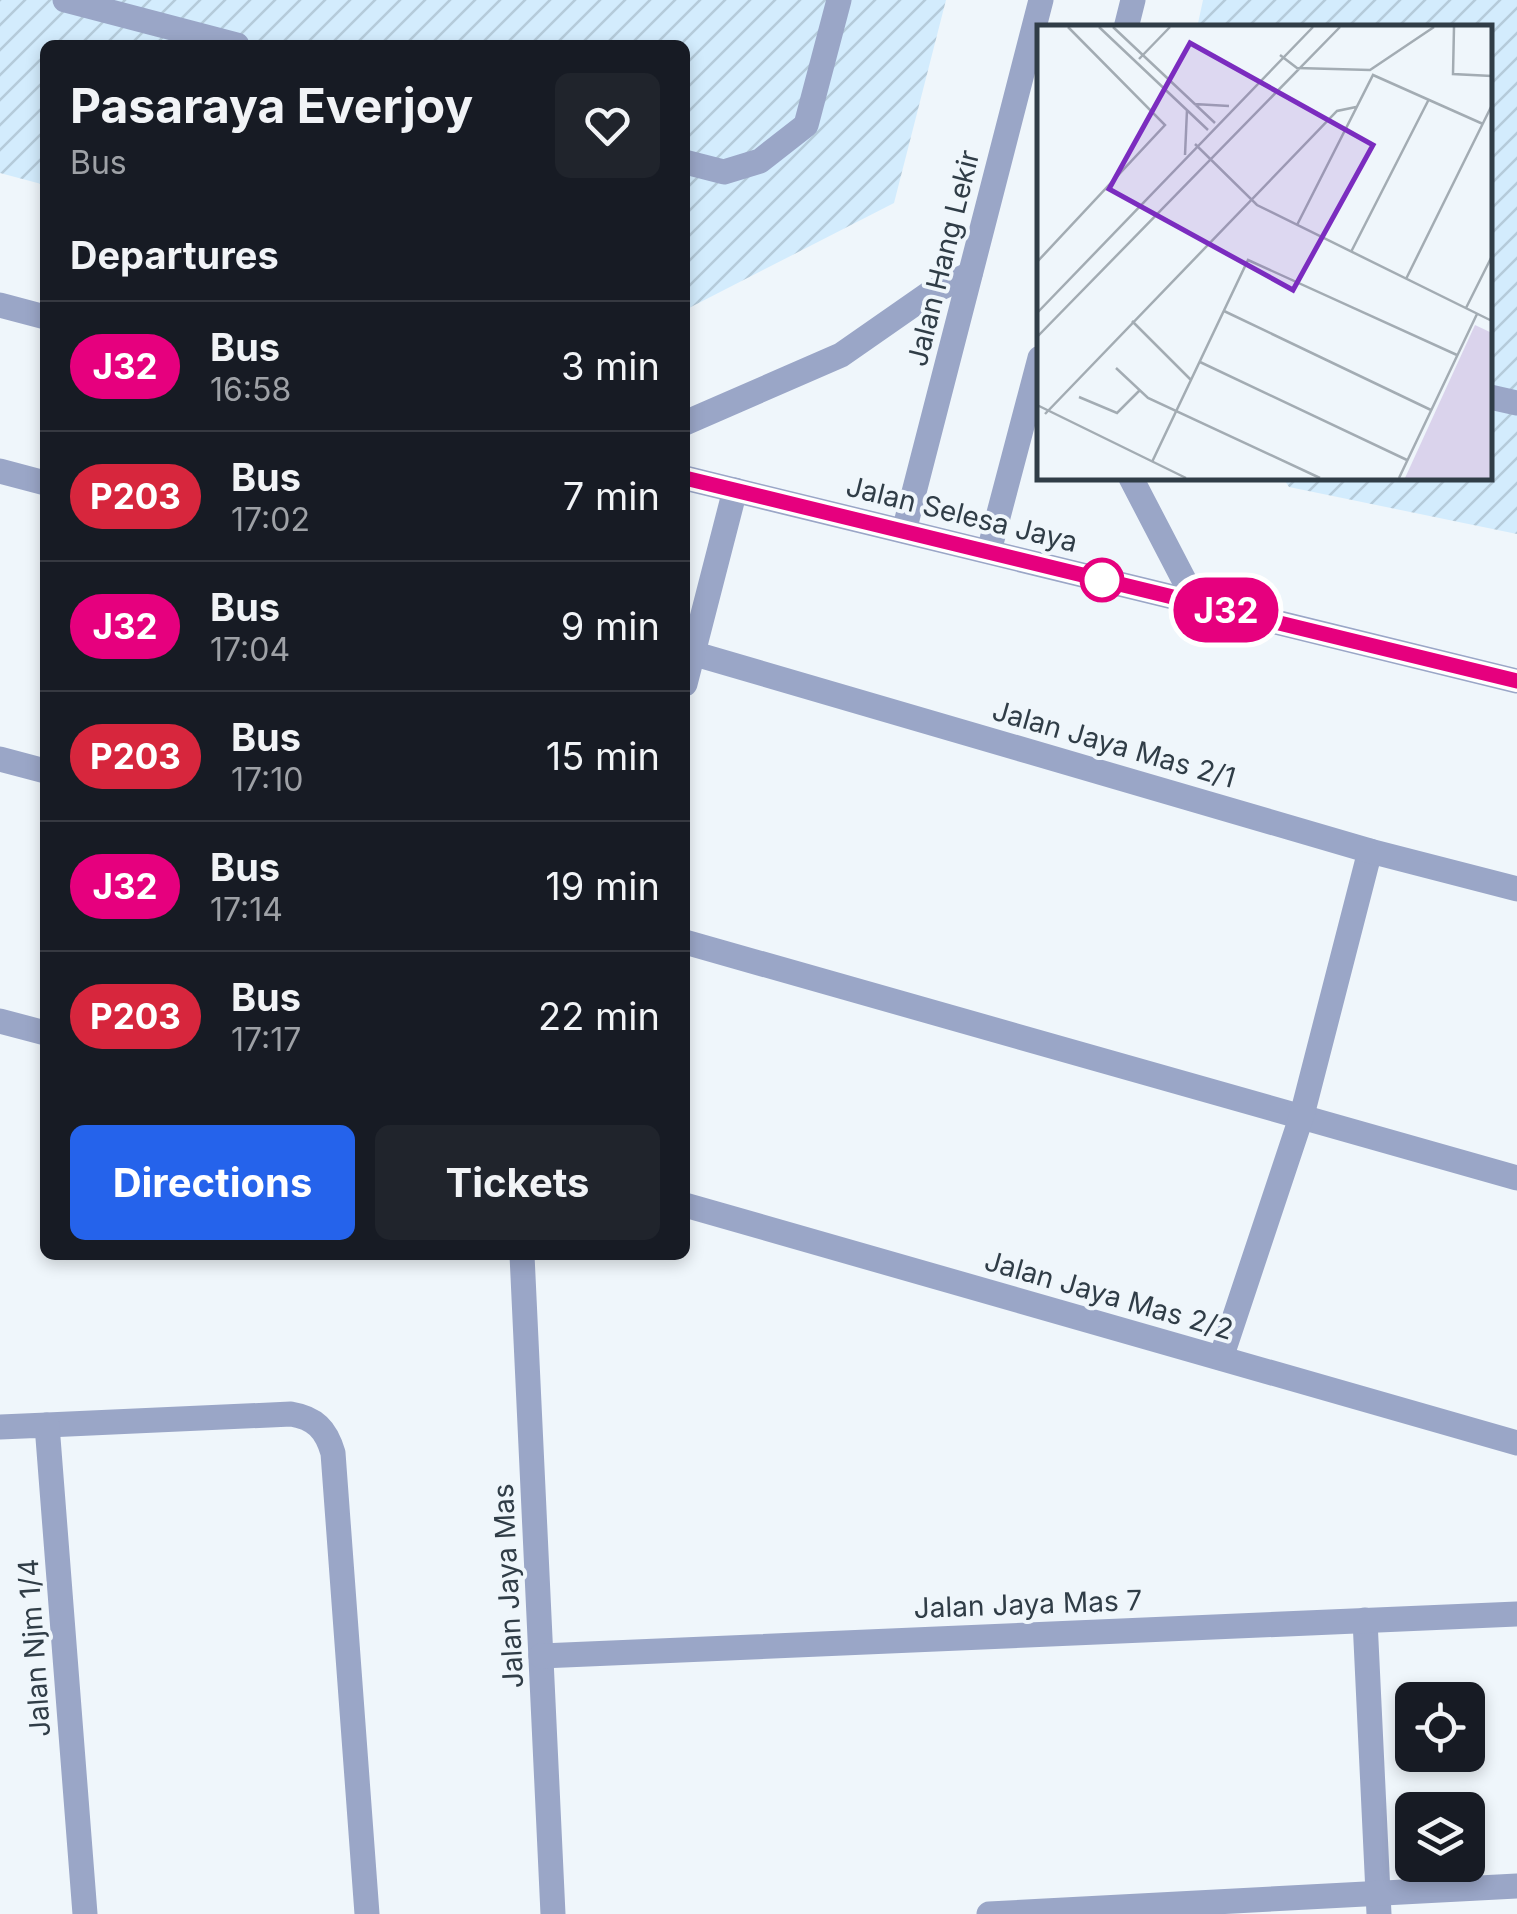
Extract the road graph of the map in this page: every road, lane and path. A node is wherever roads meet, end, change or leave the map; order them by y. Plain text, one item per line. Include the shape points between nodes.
1 (65, 0) edge
2 (839, 0) edge
3 (1041, 0) edge
4 (1133, 0) edge
5 (1127, 25) edge
6 (219, 40) edge
7 (690, 163) edge
8 (970, 274) junction
9 (0, 305) edge
10 (40, 316) edge
11 (1037, 369) edge
12 (1492, 397) edge
13 (1517, 403) edge
14 (690, 421) edge
15 (0, 471) edge
16 (690, 479) edge
17 (1132, 480) edge
18 (40, 482) edge
19 (735, 490) junction
20 (904, 531) junction
21 (989, 552) junction
22 (1196, 603) junction
23 (690, 652) edge
24 (1517, 681) edge
25 (0, 759) edge
26 (40, 770) edge
27 (1370, 850) junction
28 (1517, 889) edge
29 (690, 943) edge
30 (0, 1021) edge
31 (40, 1031) edge
32 (1302, 1115) junction
33 (1517, 1178) edge
34 (690, 1206) edge
35 (522, 1260) edge
36 (1221, 1358) junction
37 (46, 1424) junction
38 (0, 1427) edge
39 (1517, 1443) edge
40 (1517, 1614) edge
41 (1364, 1620) junction
42 (541, 1656) junction
43 (1517, 1886) edge
44 (1378, 1903) edge
45 (85, 1914) edge
46 (366, 1914) edge
47 (553, 1914) edge
48 (988, 1914) edge

1 - 6 street
2 - 7 street via 806,125 760,162 724,172
3 - 8 street, Jalan Hang Lekir
4 - 5 street
8 - 14 street via 841,355
8 - 20 street, Jalan Hang Lekir
9 - 10 street
11 - 21 street
12 - 13 street
15 - 18 street
16 - 19 street, Jalan Selesa Jaya
17 - 22 street
19 - 20 street, Jalan Selesa Jaya
19 - 23 street
20 - 21 street, Jalan Selesa Jaya
21 - 22 street, Jalan Selesa Jaya
22 - 24 street, Jalan Selesa Jaya
23 - 27 street, Jalan Jaya Mas 2/1
25 - 26 street
27 - 28 street, Jalan Jaya Mas 2/1
27 - 32 street
29 - 32 street
30 - 31 street
32 - 33 street
32 - 36 street
34 - 36 street, Jalan Jaya Mas 2/2
35 - 42 street, Jalan Jaya Mas
36 - 39 street, Jalan Jaya Mas 2/2
37 - 38 street
37 - 45 street, Jalan Njm 1/4
37 - 46 street via 290,1414 320,1424 329,1437
40 - 41 street, Jalan Jaya Mas 7
41 - 42 street, Jalan Jaya Mas 7
41 - 44 street
42 - 47 street, Jalan Jaya Mas
43 - 44 street
44 - 48 street

